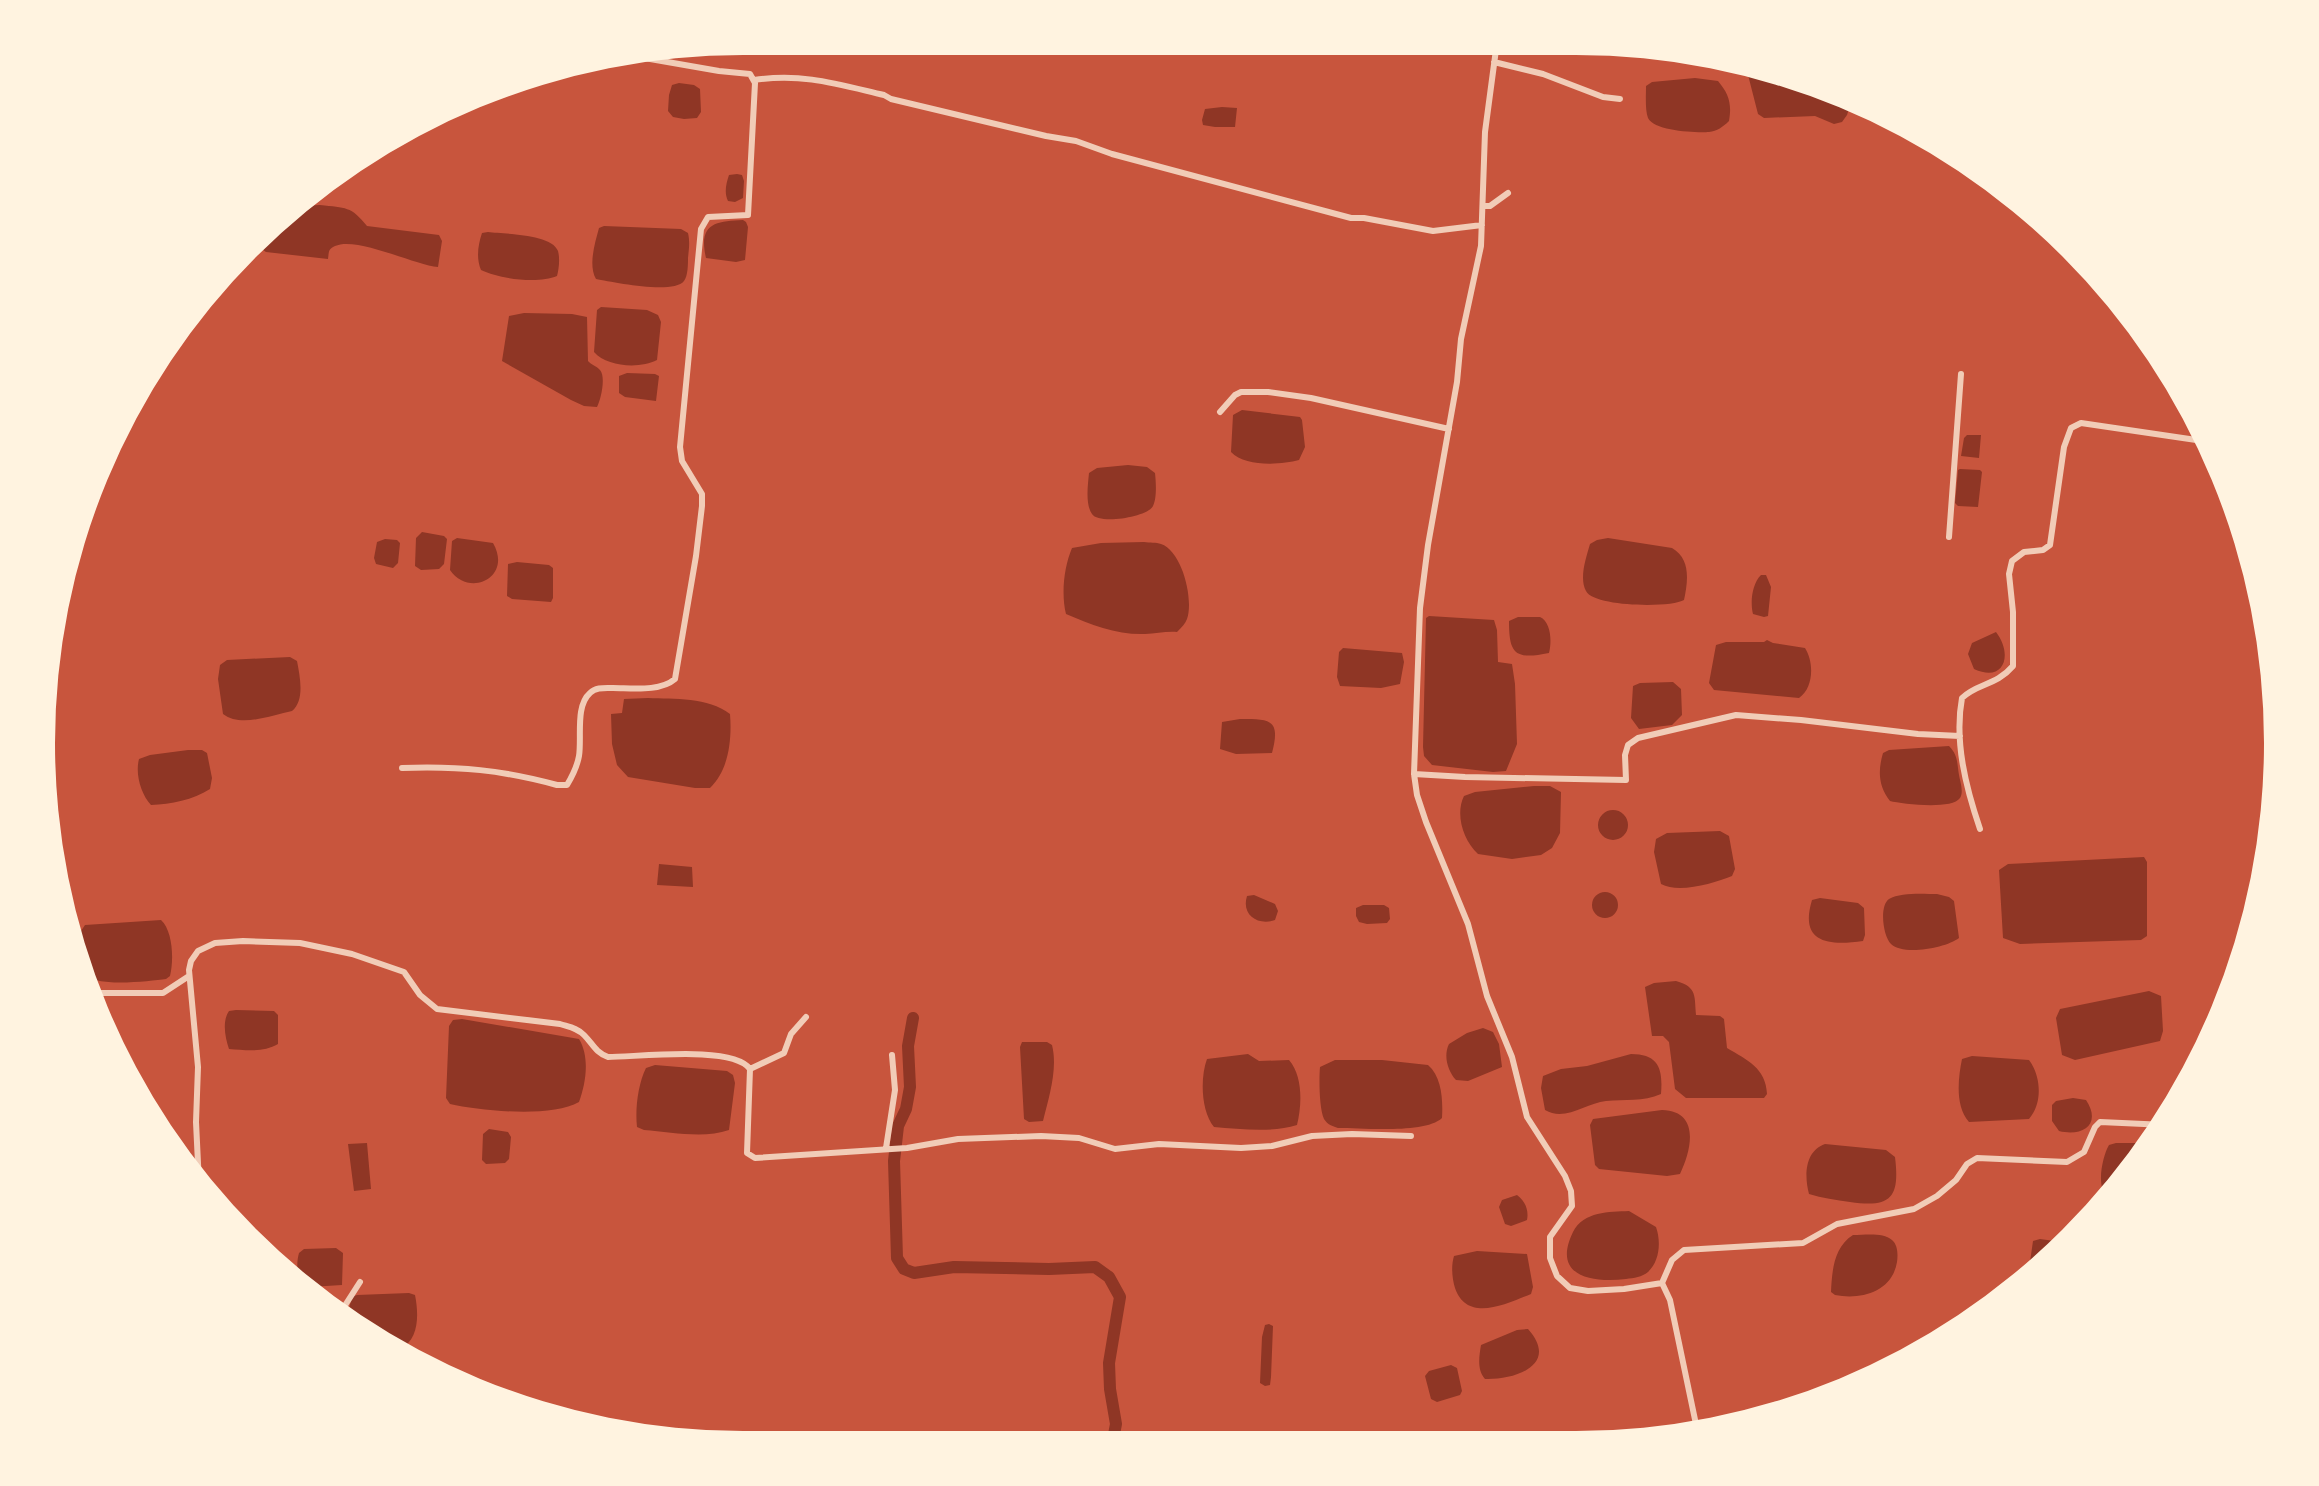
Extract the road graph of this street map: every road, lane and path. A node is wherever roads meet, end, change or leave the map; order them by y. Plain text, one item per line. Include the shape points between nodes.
1 (1495, 55) edge
2 (659, 60) edge
3 (1494, 62) junction
4 (754, 80) junction
5 (1620, 99) dead end
6 (1508, 194) dead end
7 (1484, 206) junction
8 (1482, 225) junction
9 (1961, 374) dead end
10 (1220, 412) dead end
11 (1449, 429) junction
12 (2193, 439) edge
13 (1948, 536) dead end
14 (1960, 736) junction
15 (402, 768) dead end
16 (1414, 774) junction
17 (1980, 829) dead end
18 (190, 976) junction
19 (102, 993) edge
20 (806, 1016) dead end
21 (892, 1055) dead end
22 (750, 1069) junction
23 (2149, 1123) edge
24 (1410, 1136) dead end
25 (887, 1148) junction
26 (198, 1163) edge
27 (360, 1282) dead end
28 (1662, 1283) junction
29 (346, 1304) edge
30 (1695, 1420) edge

1 - 3 street
2 - 4 street via 750,74
3 - 5 street
3 - 7 street
4 - 8 street via 835,82 1351,218 1433,230
4 - 15 street via 748,215 708,218 701,228 680,447 702,506 675,680 589,694 576,771 567,786 499,770
6 - 7 street
7 - 8 street
8 - 11 street
9 - 13 street
10 - 11 street via 1242,392 1268,392
11 - 16 street via 1420,608
12 - 14 street via 2081,423 2071,428 2050,545 2024,552 2008,574 2013,666 2004,678 1962,698
14 - 16 street via 1736,715 1638,738 1628,744 1626,780
14 - 17 street
16 - 28 street via 1527,1117 1571,1191 1572,1206 1550,1237 1558,1276 1570,1288 1588,1291
18 - 19 street via 163,993
18 - 22 street via 190,960 215,943 300,943 404,972 437,1008 578,1029 608,1057 725,1057
18 - 26 street
20 - 22 street via 784,1053
21 - 25 street
22 - 25 street via 747,1153 755,1158
23 - 28 street via 2100,1122 2084,1152 2067,1162 1977,1158 1914,1209 1837,1224 1803,1243 1684,1250
24 - 25 street via 1339,1134 1272,1146 1115,1149 1042,1136
27 - 29 street
28 - 30 street

